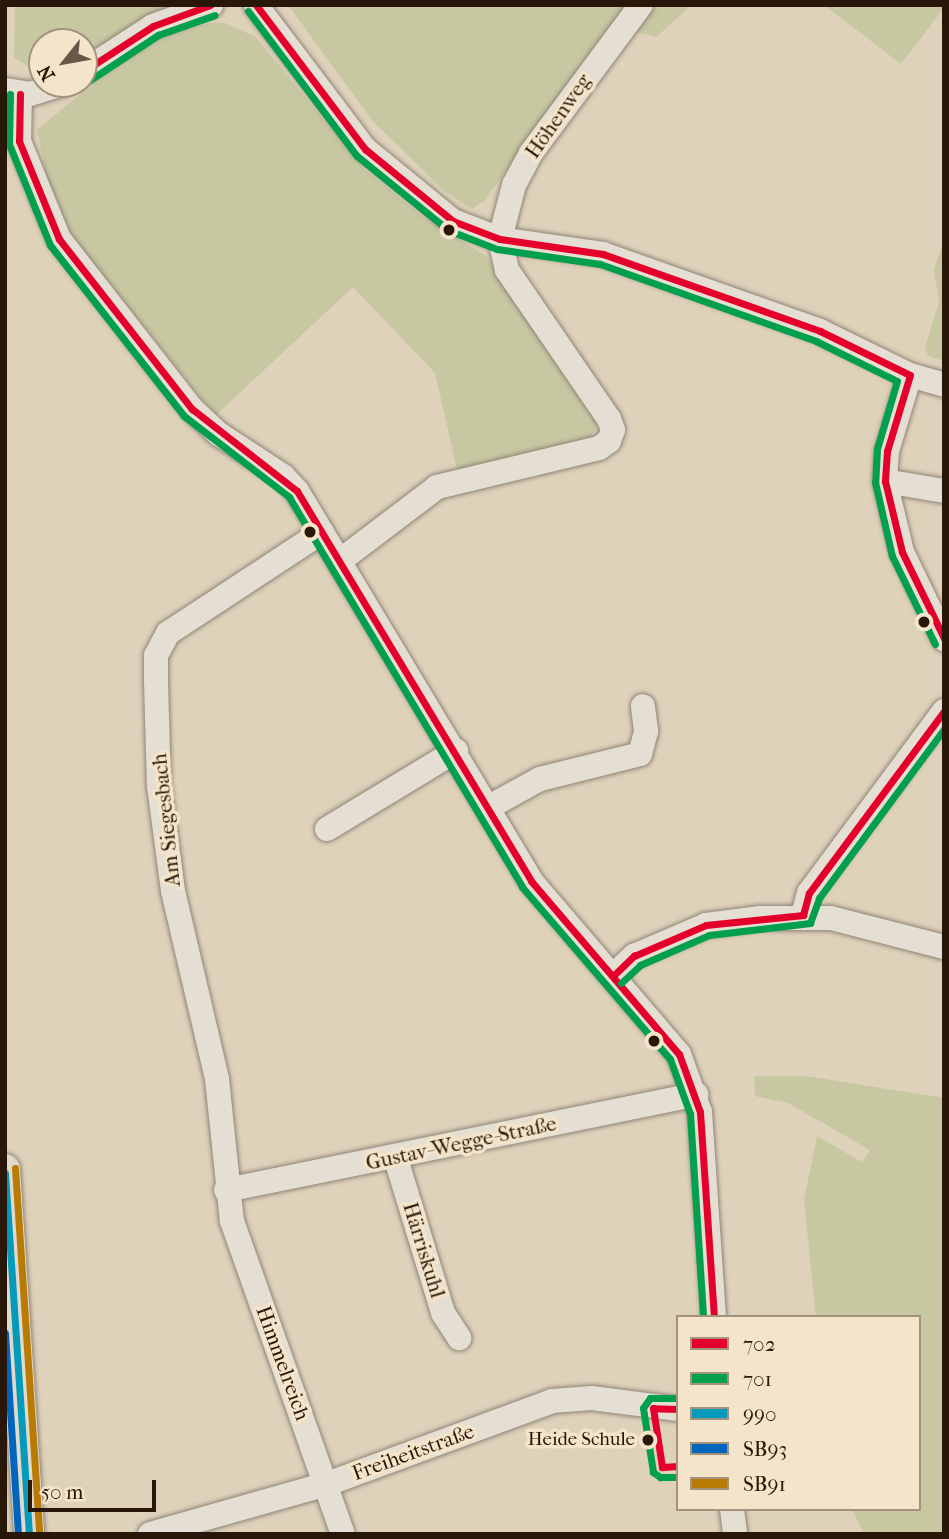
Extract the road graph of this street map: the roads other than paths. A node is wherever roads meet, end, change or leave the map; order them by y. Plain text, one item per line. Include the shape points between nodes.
1 (211, 5) edge
2 (256, 5) edge
3 (641, 5) edge
4 (98, 62) edge
5 (13, 92) edge
6 (500, 239) junction
7 (910, 375) junction
8 (944, 385) edge
9 (885, 481) junction
10 (944, 491) edge
11 (322, 533) junction
12 (341, 559) junction
13 (944, 639) edge
14 (643, 706) dead end
15 (944, 711) edge
16 (456, 751) junction
17 (489, 807) junction
18 (327, 829) dead end
19 (803, 915) junction
20 (944, 947) edge
21 (614, 975) junction
22 (696, 1094) junction
23 (396, 1158) junction
24 (5, 1169) edge
25 (226, 1190) junction
26 (714, 1315) edge
27 (459, 1338) dead end
28 (676, 1409) edge
29 (327, 1484) junction
30 (732, 1511) edge
31 (29, 1534) edge
32 (150, 1534) edge
33 (344, 1534) edge
34 (735, 1534) edge

1 - 4 street via 153,26
2 - 6 street via 338,119 384,168 453,221
3 - 6 street, Höhenweg via 531,153 514,185
5 - 11 street via 19,141 59,239 174,390 219,434 284,476
6 - 7 street via 603,254 820,331
6 - 12 street via 507,270 609,419 613,430 609,441 599,448 437,487
7 - 8 street
7 - 9 street via 887,451
9 - 10 street
9 - 13 street via 902,552
11 - 12 street
11 - 25 street, Am Siegesbach via 186,618 159,643 156,656 159,786 169,865 217,1079
12 - 16 street
14 - 17 street via 646,731 639,754 540,779
15 - 19 street via 809,893
16 - 17 street
16 - 18 street
17 - 21 street via 531,881 568,929
19 - 20 street via 879,928
19 - 21 street via 706,925 634,956
21 - 22 street via 679,1054
22 - 23 street, Gustav-Wegge-Straße
22 - 26 street
23 - 25 street, Gustav-Wegge-Straße
23 - 27 street, Härriskuhl via 443,1313
24 - 31 main road
25 - 29 street, Himmelreich via 232,1221
28 - 29 street, Freiheitstraße via 592,1398 552,1401
29 - 32 street, Freiheitstraße
29 - 33 street, Himmelreich
30 - 34 street

